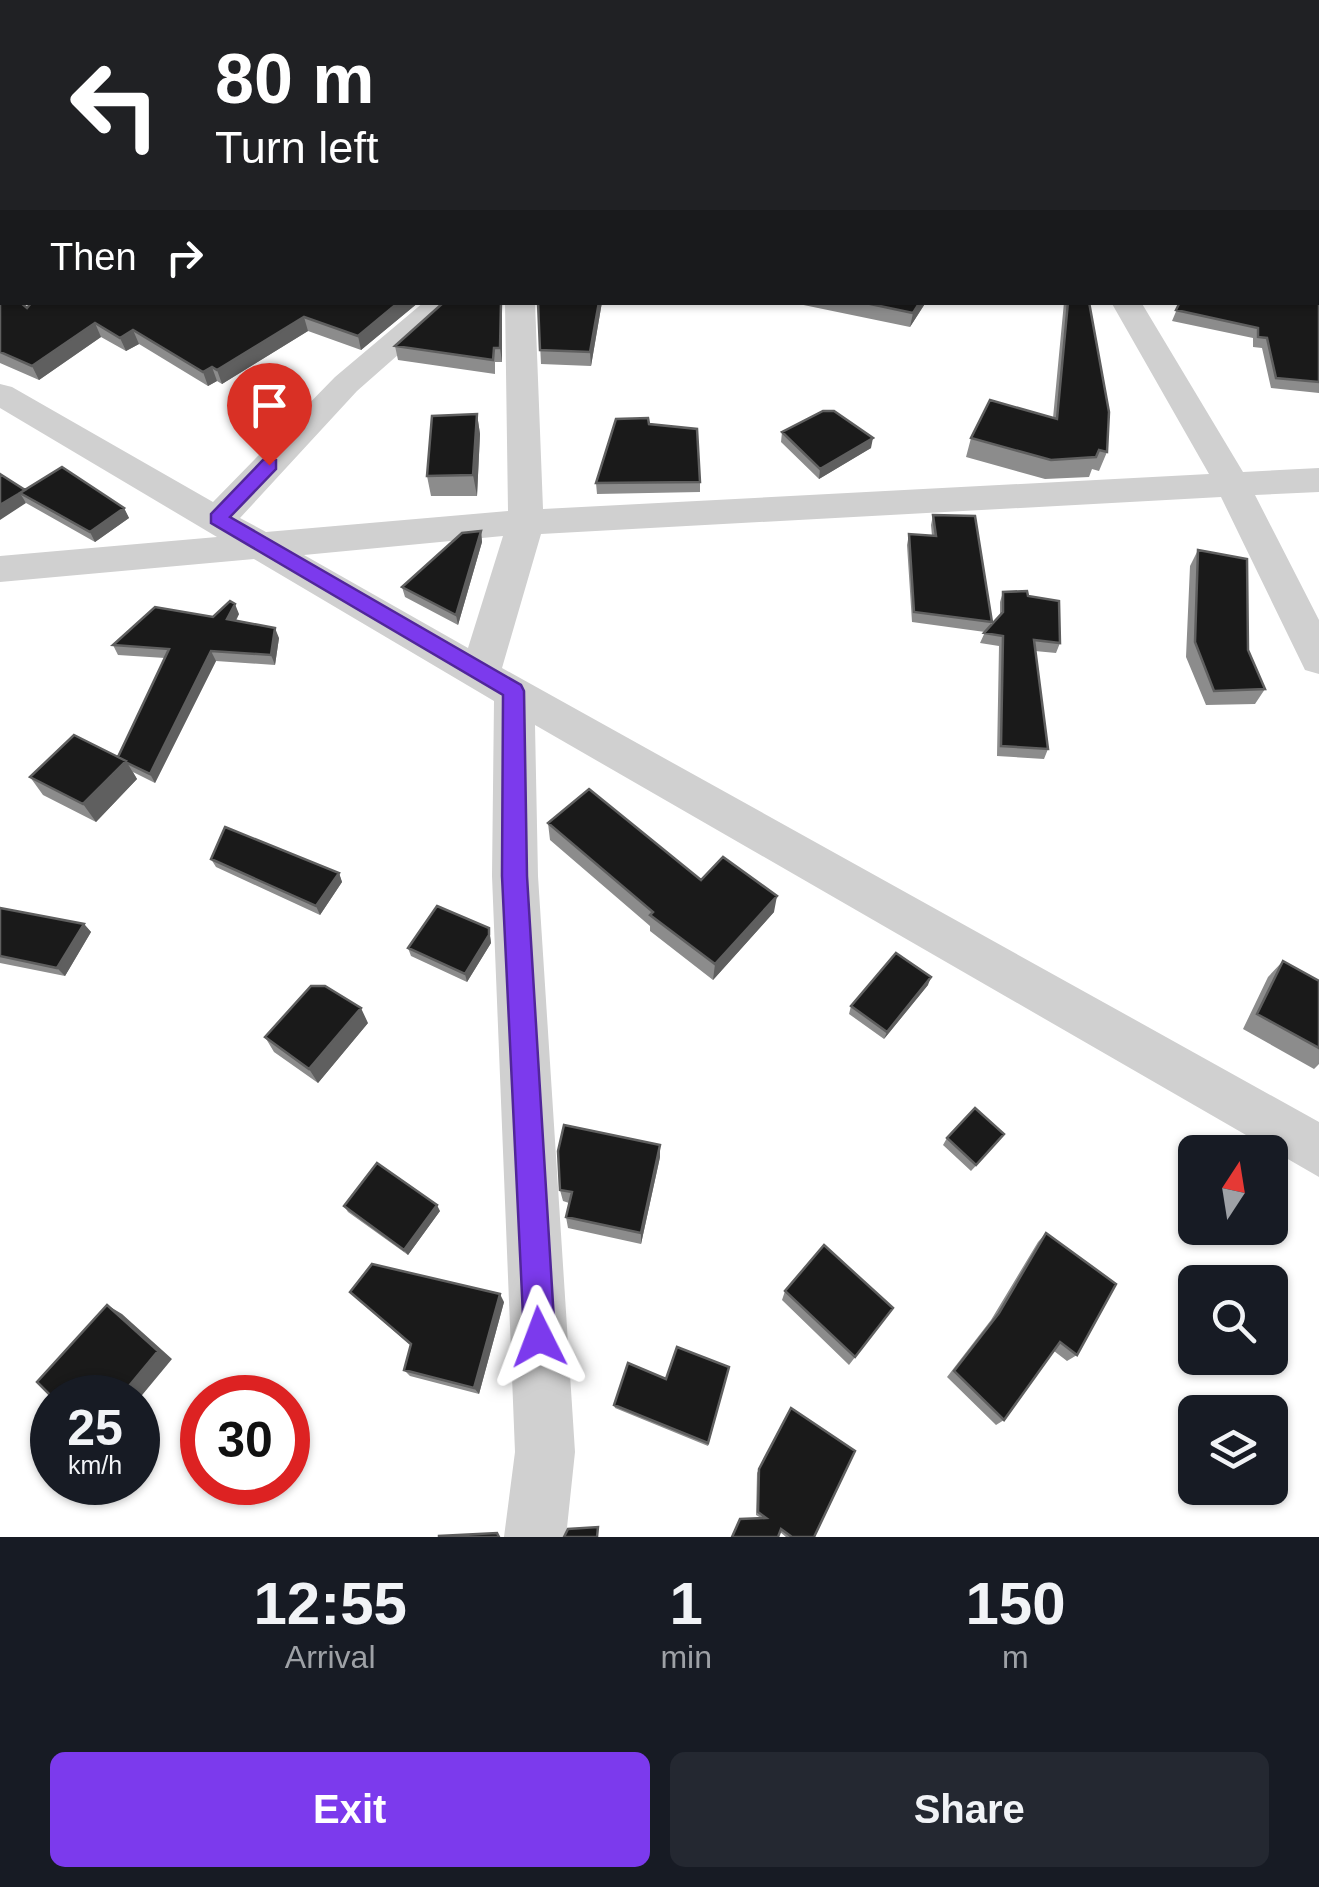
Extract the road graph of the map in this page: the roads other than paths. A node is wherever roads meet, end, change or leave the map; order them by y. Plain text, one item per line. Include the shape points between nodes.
1 (439, 305) edge
2 (520, 305) edge
3 (1128, 305) edge
4 (0, 394) edge
5 (1319, 480) edge
6 (1232, 484) junction
7 (218, 519) junction
8 (526, 522) junction
9 (264, 548) junction
10 (0, 570) edge
11 (1319, 658) edge
12 (497, 682) junction
13 (1319, 1151) edge
14 (535, 1537) edge

1 - 7 street via 346,384
2 - 8 street
3 - 6 street
4 - 7 street
5 - 6 street
6 - 8 street
6 - 11 street
7 - 9 street
8 - 9 street
8 - 12 street
9 - 10 street
9 - 12 street
12 - 13 street
12 - 14 street via 545,1452

